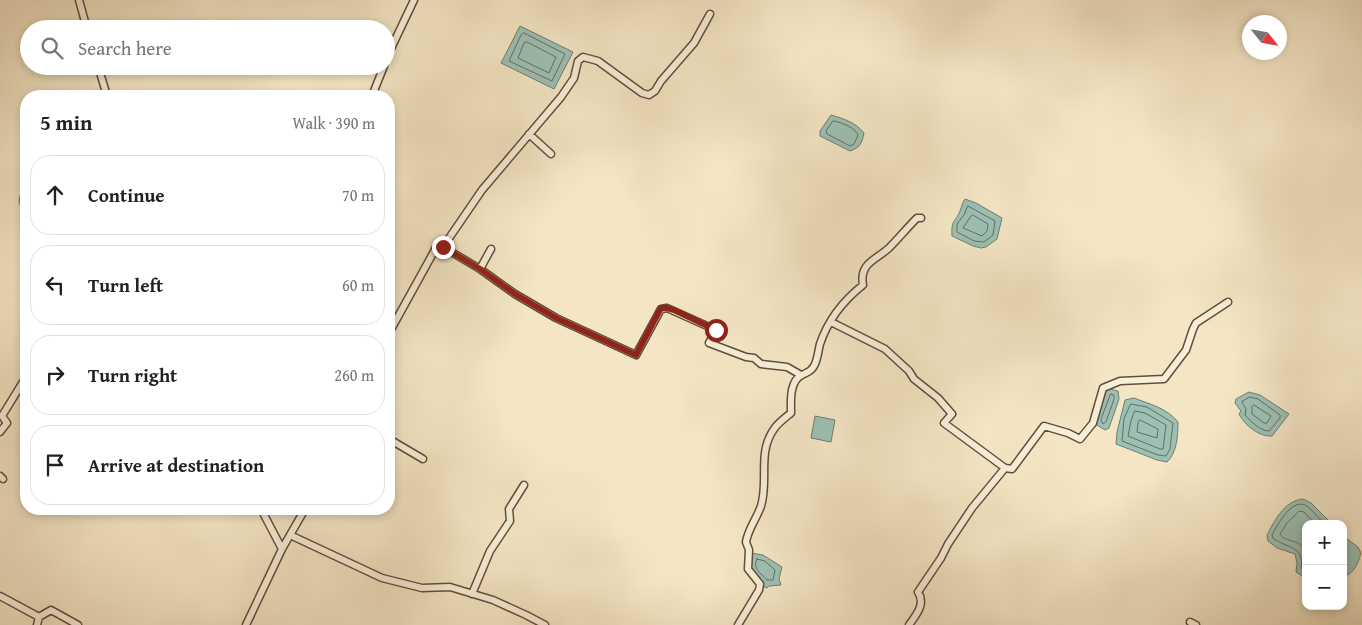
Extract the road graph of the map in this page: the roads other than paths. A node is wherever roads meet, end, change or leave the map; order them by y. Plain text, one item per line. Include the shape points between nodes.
1 (79, 0) edge
2 (414, 0) edge
3 (710, 14) dead end
4 (85, 20) edge
5 (395, 40) edge
6 (101, 75) edge
7 (380, 75) edge
8 (105, 90) edge
9 (374, 90) edge
10 (529, 134) junction
11 (551, 154) dead end
12 (921, 218) dead end
13 (443, 247) junction
14 (492, 249) dead end
15 (480, 269) junction
16 (1228, 302) dead end
17 (395, 322) edge
18 (831, 322) junction
19 (801, 375) junction
20 (20, 386) edge
21 (1, 416) edge
22 (0, 432) edge
23 (395, 442) edge
24 (424, 459) dead end
25 (1005, 468) junction
26 (524, 485) dead end
27 (264, 515) edge
28 (302, 515) edge
29 (290, 535) junction
30 (282, 549) junction
31 (472, 594) junction
32 (0, 596) edge
33 (39, 617) junction
34 (37, 625) edge
35 (78, 625) edge
36 (246, 625) edge
37 (545, 625) edge
38 (738, 625) edge
39 (910, 625) edge

1 - 4 street
2 - 5 street
3 - 10 street via 694,43 649,95 642,94 598,61 583,57 578,61 574,78
6 - 8 street
7 - 9 street
10 - 11 street
10 - 13 street via 482,190
12 - 18 street via 917,218 869,263 862,278 863,285 841,305
13 - 15 street
13 - 17 street via 437,246
14 - 15 street
15 - 19 street via 556,318 636,355 661,308 667,308 716,330 709,343 754,358 761,364 787,367
16 - 25 street via 1196,323 1186,350 1164,379 1120,381 1104,388 1093,423 1080,439 1044,426 1012,469
18 - 19 street via 820,343 814,368
18 - 25 street via 885,349 952,414 944,423
19 - 38 street via 790,398 791,413 775,428 765,449 763,499 746,542 748,569 760,584 760,590
20 - 21 street
21 - 22 street via 7,422
23 - 24 street
25 - 39 street via 972,508 918,592 921,602
26 - 31 street via 509,509 510,520 490,551
27 - 30 street
28 - 29 street
29 - 30 street
29 - 31 street via 382,578 422,588 450,587
30 - 36 street
31 - 37 street
32 - 33 street
33 - 34 street
33 - 35 street via 51,610

